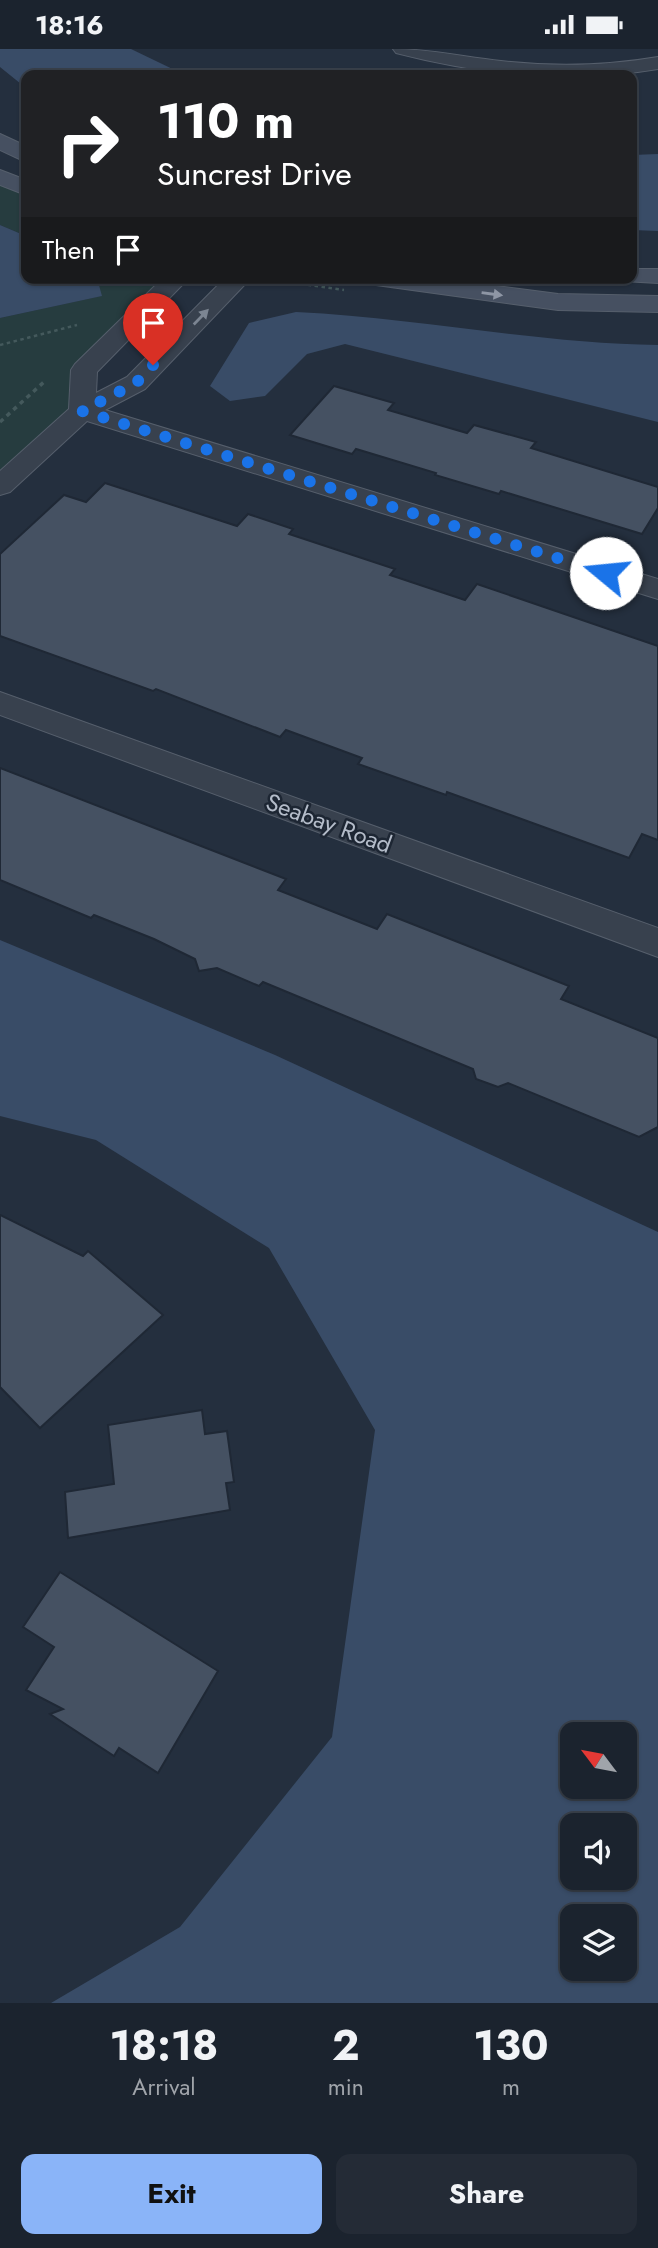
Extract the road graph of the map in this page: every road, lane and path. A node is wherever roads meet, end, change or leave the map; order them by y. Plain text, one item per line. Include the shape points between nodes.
1 (403, 49) edge
2 (658, 63) edge
3 (541, 70) edge
4 (626, 70) edge
5 (0, 141) edge
6 (21, 152) edge
7 (0, 177) edge
8 (21, 186) edge
9 (637, 276) edge
10 (658, 276) edge
11 (171, 284) edge
12 (233, 284) edge
13 (422, 284) edge
14 (658, 304) edge
15 (83, 323) dead end
16 (0, 345) edge
17 (82, 411) junction
18 (0, 486) edge
19 (658, 589) edge
20 (0, 703) edge
21 (658, 943) edge

1 - 3 street
2 - 4 street
5 - 6 street
7 - 8 street
9 - 10 street
11 - 17 street via 84,370
17 -> 12 street via 136,383
13 -> 14 street via 558,302
15 - 16 path
17 - 18 street
17 - 19 street
20 - 21 street, Seabay Road

